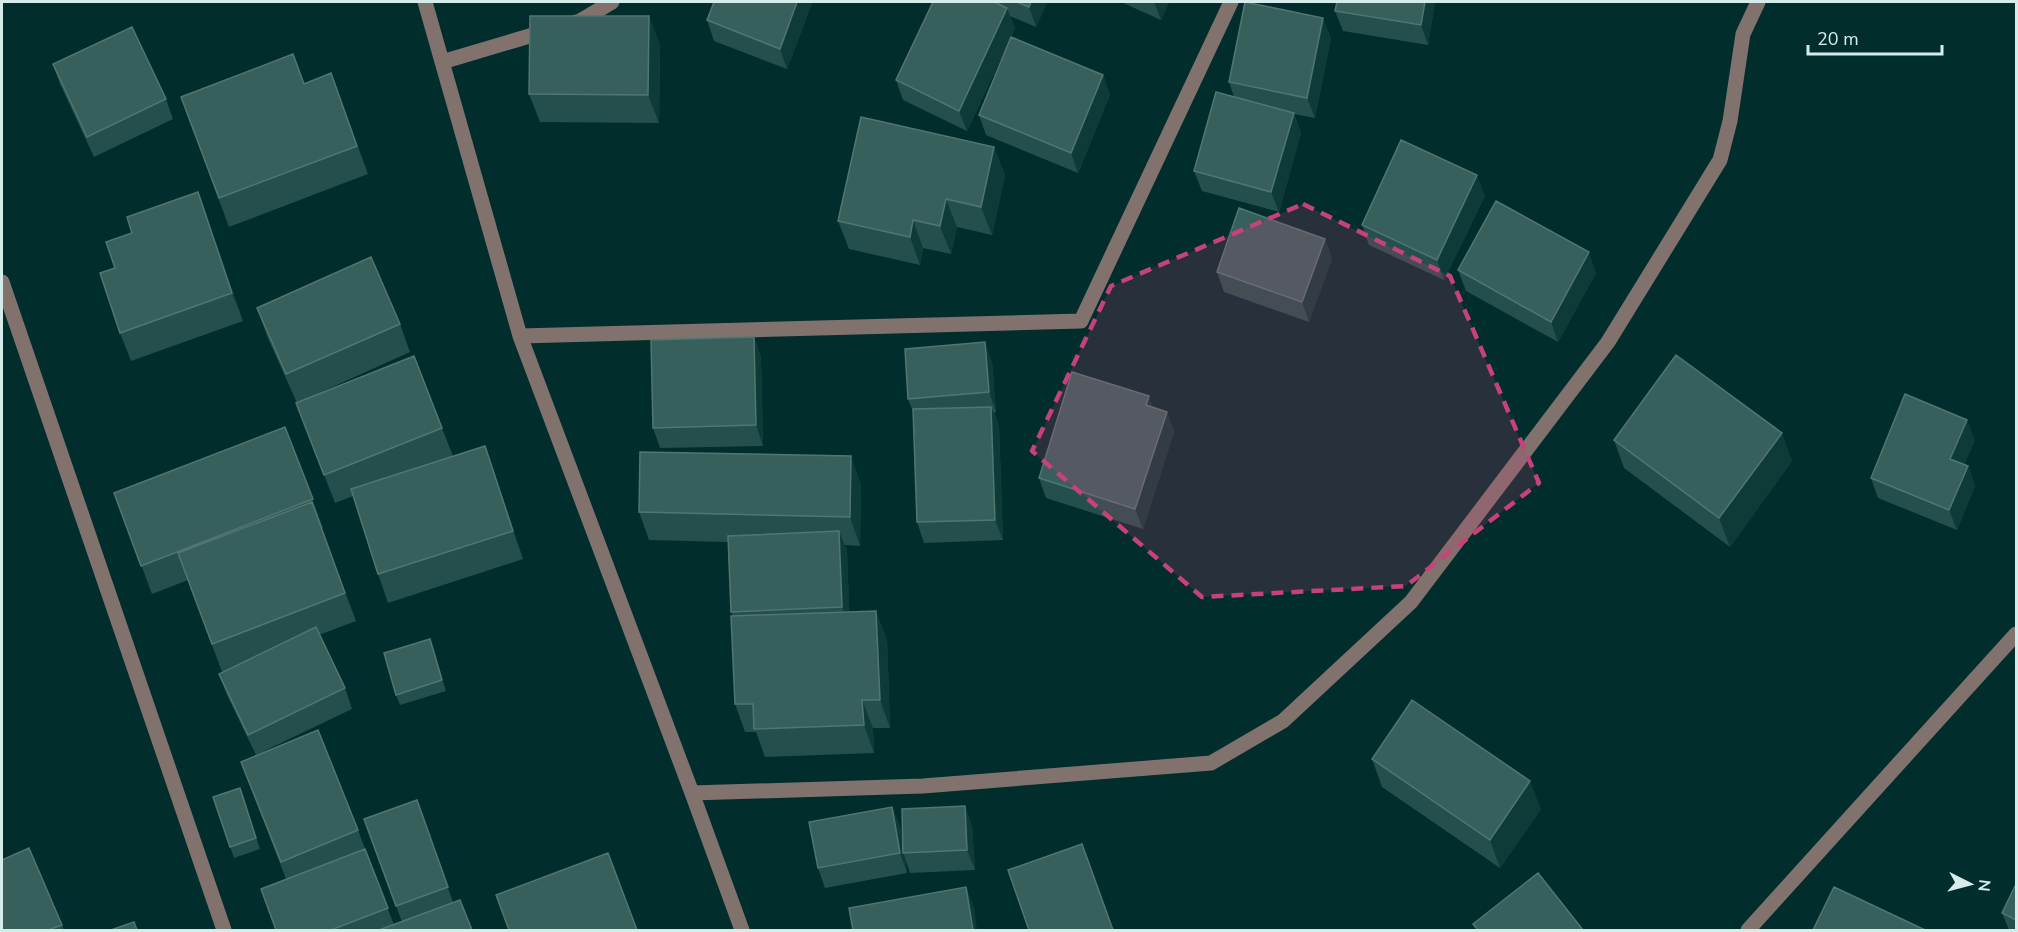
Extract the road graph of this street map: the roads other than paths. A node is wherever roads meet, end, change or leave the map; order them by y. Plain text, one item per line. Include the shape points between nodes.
1 (424, 2) edge
2 (612, 2) edge
3 (1231, 2) edge
4 (1758, 2) edge
5 (442, 62) junction
6 (2, 282) edge
7 (520, 336) junction
8 (2016, 634) edge
9 (692, 793) junction
10 (224, 930) edge
11 (742, 930) edge
12 (1748, 930) edge

1 - 5 street
2 - 5 street via 580,21
3 - 7 street via 1081,321
4 - 9 street via 1743,34 1720,160 1608,342 1411,602 1283,721 1210,763 923,786
5 - 7 street
6 - 10 street
7 - 9 street
8 - 12 street
9 - 11 street

